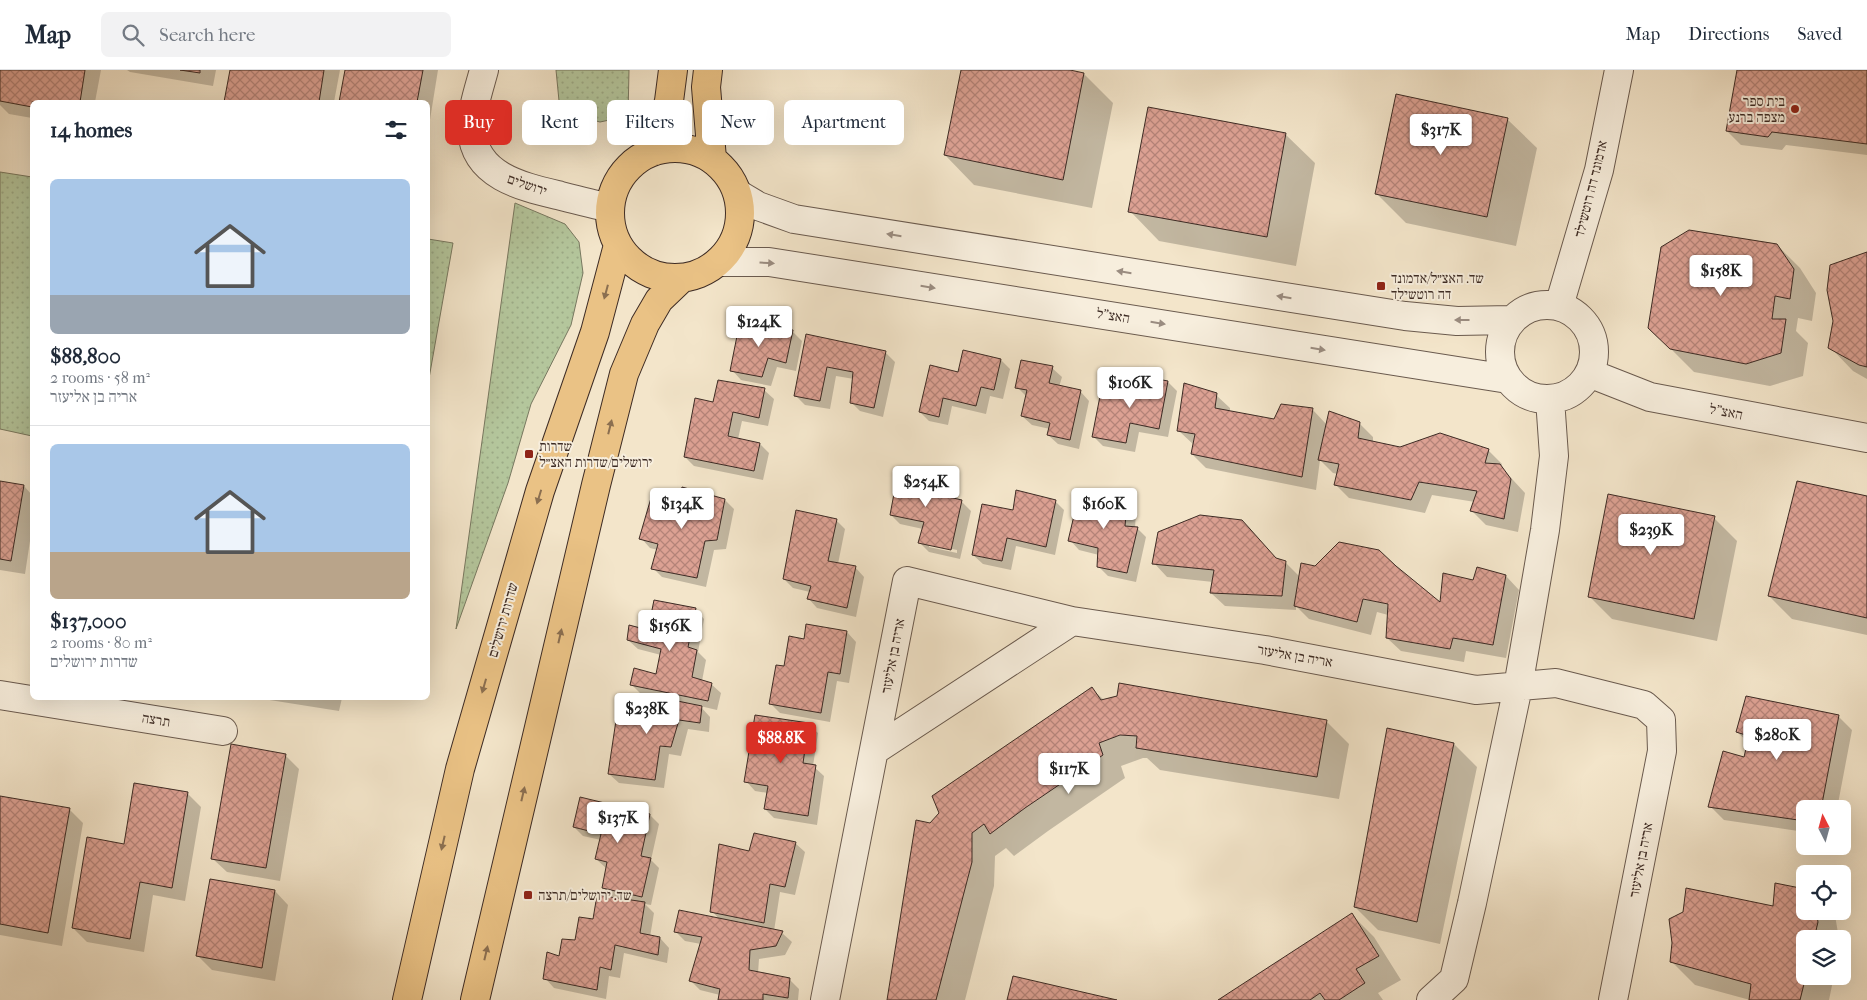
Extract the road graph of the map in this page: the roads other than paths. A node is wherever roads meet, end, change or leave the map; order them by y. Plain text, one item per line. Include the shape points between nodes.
1 (484, 70) edge
2 (673, 70) edge
3 (708, 70) edge
4 (1619, 70) edge
5 (655, 151) junction
6 (712, 159) junction
7 (738, 194) junction
8 (610, 208) junction
9 (618, 245) junction
10 (719, 262) junction
11 (682, 278) junction
12 (1559, 306) junction
13 (1511, 320) junction
14 (1589, 373) junction
15 (1508, 379) junction
16 (1550, 399) junction
17 (1867, 438) edge
18 (1072, 621) junction
19 (1518, 687) junction
20 (0, 695) edge
21 (30, 700) edge
22 (31, 700) edge
23 (223, 731) dead end
24 (875, 750) junction
25 (407, 1000) edge
26 (475, 1000) edge
27 (825, 1000) edge
28 (1431, 1000) edge
29 (1612, 1000) edge

1 - 8 street, ירושלים via 472,131 478,154 489,168 505,180 531,189
2 - 5 main road via 670,101
3 - 6 main road via 706,87
4 - 12 street, אדמונד דה רוטשילד via 1598,170
5 - 6 main road via 674,148 694,151
5 - 8 main road via 624,173 614,189
6 - 7 main road via 732,180
7 - 10 main road via 741,212 738,231 731,248
13 -> 7 street via 1457,321 1405,316 804,221 767,209
8 - 9 main road via 611,227
9 - 11 main road via 629,260 645,271 663,278
9 -> 25 main road, שדרות ירושלים via 595,332 540,491 460,769
10 - 11 main road via 702,273
10 -> 15 street, האצ"ל via 769,262
26 -> 11 main road via 624,374 645,324 660,300
12 - 13 street via 1533,306
12 - 14 street via 1574,313 1592,338 1594,354
13 - 15 street via 1500,345 1500,358
14 - 16 street via 1573,391
14 - 17 street, האצ"ל via 1650,397
15 - 16 street via 1527,395
16 - 19 street via 1554,456 1545,530
18 - 19 street, אריה בן אליעזר via 1265,650 1476,690
18 - 24 street
18 - 24 street, אריה בן אליעזר via 907,581
19 - 28 street via 1454,979
19 - 29 street, אריה בן אליעזר via 1556,683 1644,705 1661,720 1662,751
20 - 21 street, תרצה
22 - 23 street, תרצה
24 - 27 street, אריה בן אליעזר

